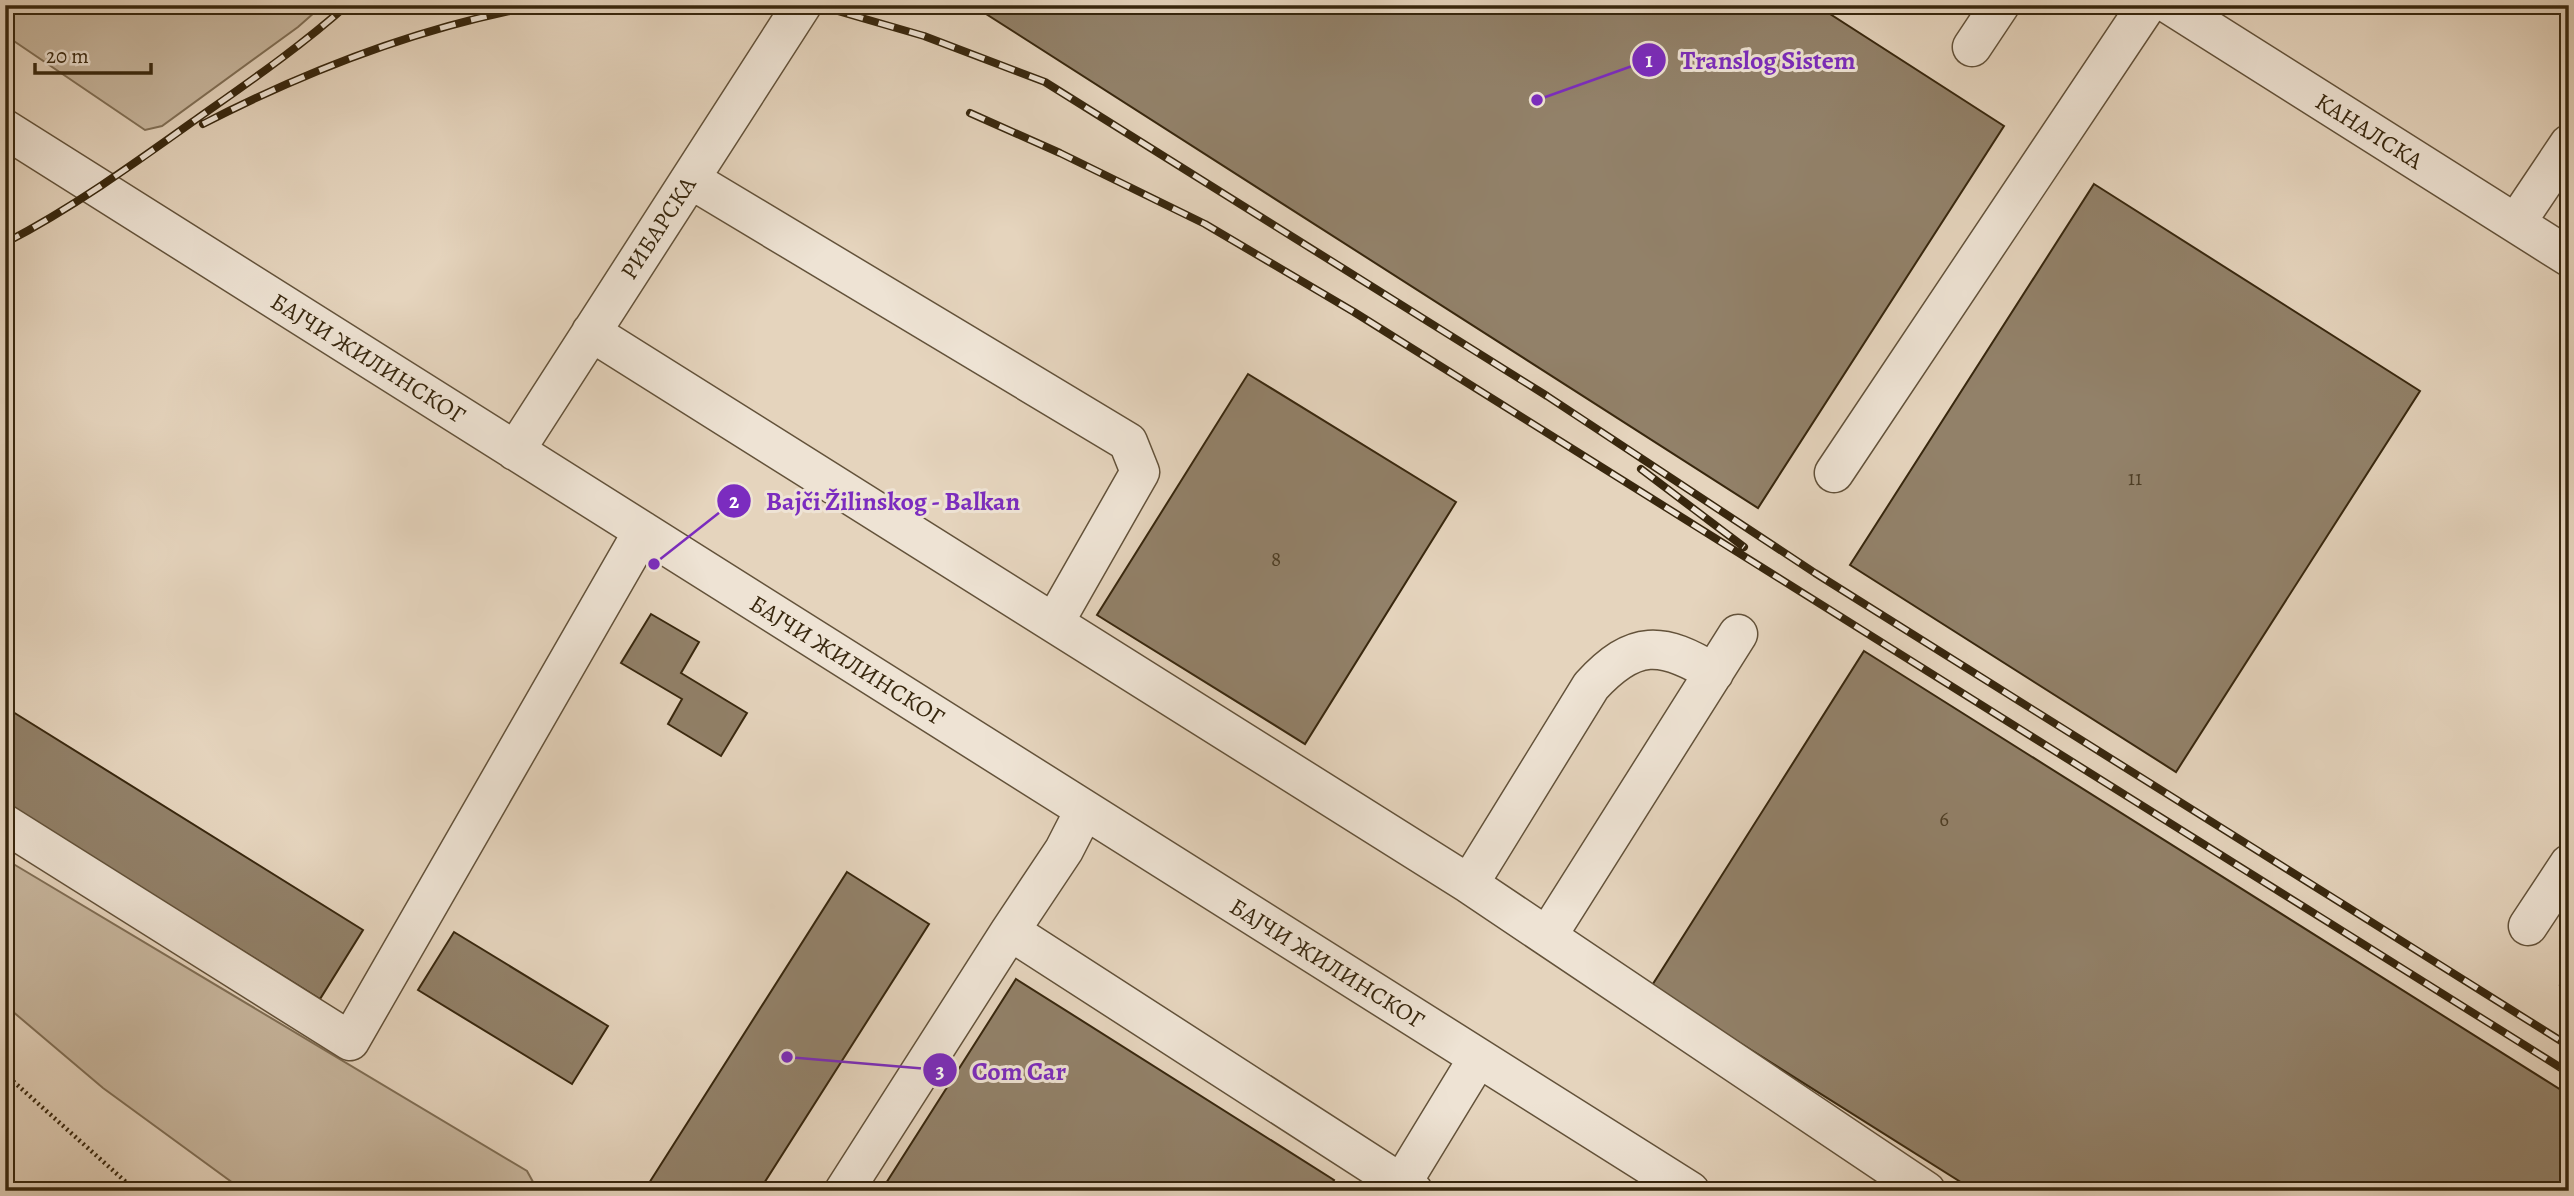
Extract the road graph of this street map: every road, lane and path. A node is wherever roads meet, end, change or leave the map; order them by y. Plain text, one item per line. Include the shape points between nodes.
1 (802, 5) edge
2 (2000, 5) edge
3 (2147, 5) edge
4 (2170, 5) edge
5 (1972, 47) dead end
6 (5, 129) edge
7 (2569, 144) edge
8 (690, 178) junction
9 (2516, 223) junction
10 (2569, 257) edge
11 (591, 332) junction
12 (515, 452) junction
13 (1834, 473) dead end
14 (643, 531) junction
15 (1054, 623) junction
16 (1738, 634) dead end
17 (1714, 673) junction
18 (1084, 811) junction
19 (5, 824) edge
20 (2569, 864) edge
21 (1469, 884) junction
22 (2528, 926) dead end
23 (1010, 931) junction
24 (1548, 935) junction
25 (1478, 1058) junction
26 (5, 1074) edge
27 (1404, 1188) edge
28 (136, 1191) edge
29 (844, 1191) edge
30 (1689, 1191) edge
31 (1926, 1191) edge

1 - 8 street, РИБАРСКА
2 - 5 street
3 - 13 street
4 - 9 street, КАНАЛСКА
6 - 12 street, БАЈЧИ ЖИЛИНСКОГ
7 - 9 street
8 - 11 street, РИБАРСКА
8 - 15 street via 1128,442 1140,472
9 - 10 street, КАНАЛСКА
11 - 12 street, РИБАРСКА
11 - 15 street
12 - 14 street, БАЈЧИ ЖИЛИНСКОГ
14 - 18 street, БАЈЧИ ЖИЛИНСКОГ
14 - 19 street via 350,1041
15 - 21 street
16 - 17 street
17 - 21 street via 1685,655 1659,648 1634,651 1611,664 1591,686
17 - 24 street
18 - 23 street
18 - 25 street, БАЈЧИ ЖИЛИНСКОГ
20 - 22 street
21 - 24 street
23 - 27 street
23 - 29 street
24 - 31 street
25 - 27 street
25 - 30 street, БАЈЧИ ЖИЛИНСКОГ
26 - 28 path

